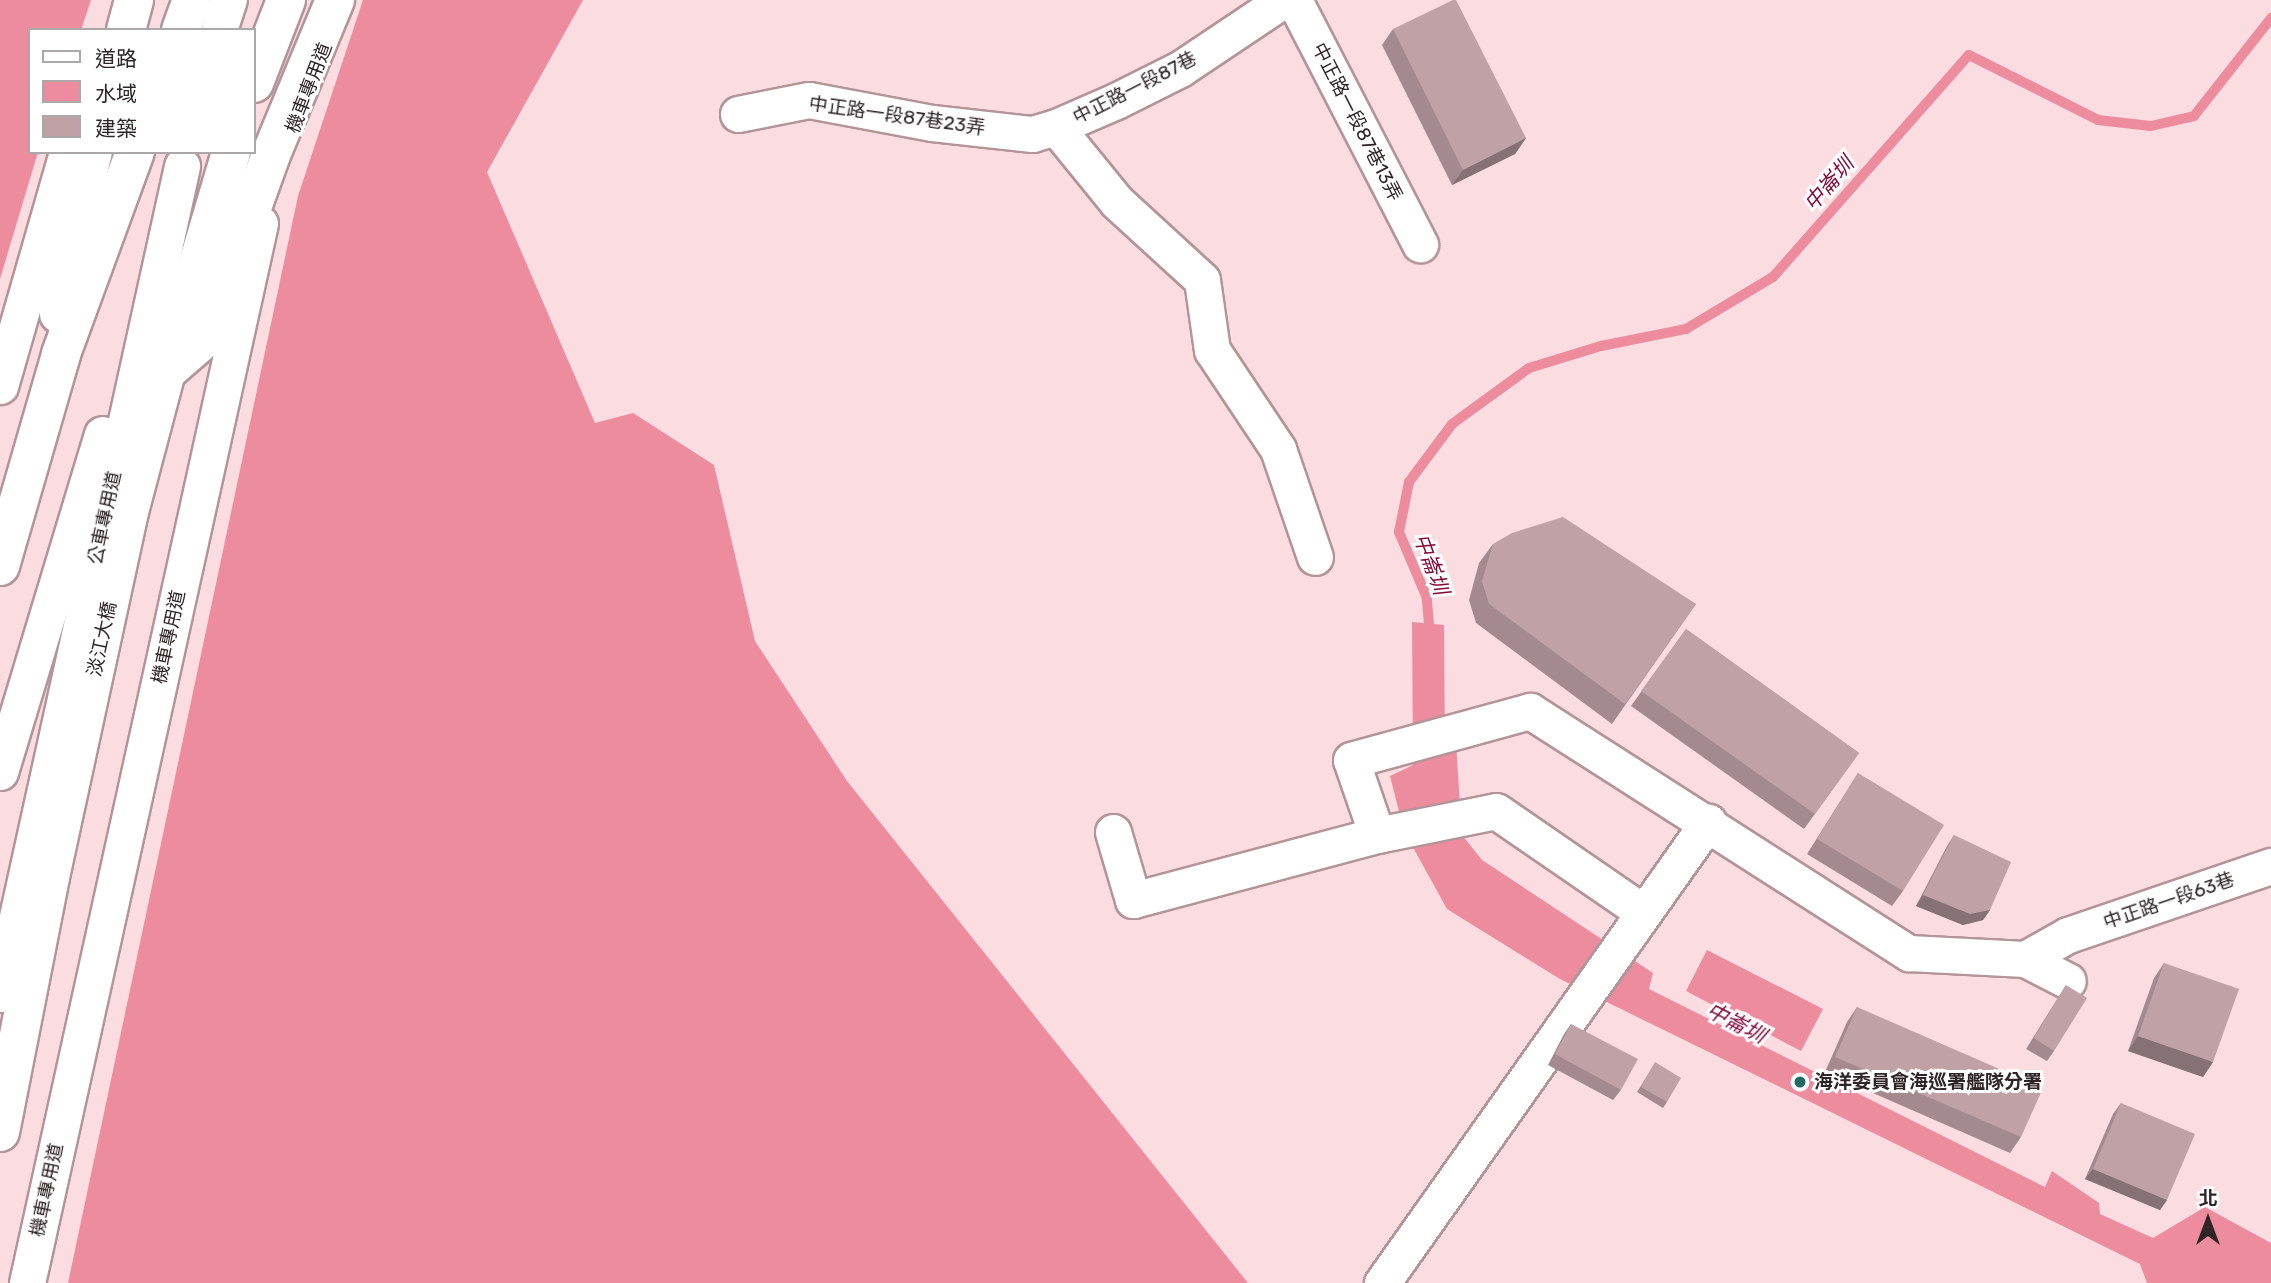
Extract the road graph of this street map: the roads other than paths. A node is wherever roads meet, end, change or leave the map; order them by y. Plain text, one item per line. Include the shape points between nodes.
1 (120, 0) edge
2 (134, 0) edge
3 (192, 0) edge
4 (229, 0) edge
5 (286, 0) edge
6 (335, 0) edge
7 (344, 0) edge
8 (1283, 0) edge
9 (1294, 0) edge
10 (110, 28) edge
11 (127, 28) edge
12 (182, 28) edge
13 (220, 28) edge
14 (256, 78) edge
15 (738, 114) dead end
16 (1056, 127) junction
17 (66, 154) edge
18 (92, 154) edge
19 (134, 154) edge
20 (230, 154) edge
21 (184, 159) edge
22 (1420, 244) dead end
23 (61, 354) junction
24 (166, 372) junction
25 (0, 386) edge
26 (1315, 557) dead end
27 (0, 566) edge
28 (0, 772) edge
29 (1708, 822) junction
30 (1113, 832) dead end
31 (1390, 833) junction
32 (2271, 866) edge
33 (1643, 912) junction
34 (2025, 960) junction
35 (2068, 981) dead end
36 (0, 994) edge
37 (0, 1132) edge
38 (27, 1283) edge
39 (1382, 1283) edge

1 - 10 street
2 - 11 highway
3 - 12 highway
4 - 13 street
5 - 14 highway
6 - 24 highway via 270,157 205,338
7 - 38 street, 機車專用道 via 265,202
8 - 16 street, 中正路一段87巷 via 1180,69
9 - 22 street, 中正路一段87巷13弄
15 - 16 street, 中正路一段87巷23弄 via 809,100 944,125 1032,134
16 - 26 street via 1116,202 1202,280 1212,350 1278,449
17 - 25 street
18 - 23 highway via 58,292
19 - 23 highway
20 - 24 highway, 淡江大橋
21 - 28 street, 公車專用道
21 - 36 street, 公車專用道
23 - 27 highway
24 - 37 highway, 淡江大橋 via 126,525
29 - 31 street via 1530,711 1352,760
29 - 33 street
29 - 34 street via 1909,953
30 - 31 street via 1133,901
31 - 33 street via 1496,811
32 - 34 street, 中正路一段63巷 via 2068,935
33 - 39 street
34 - 35 street

